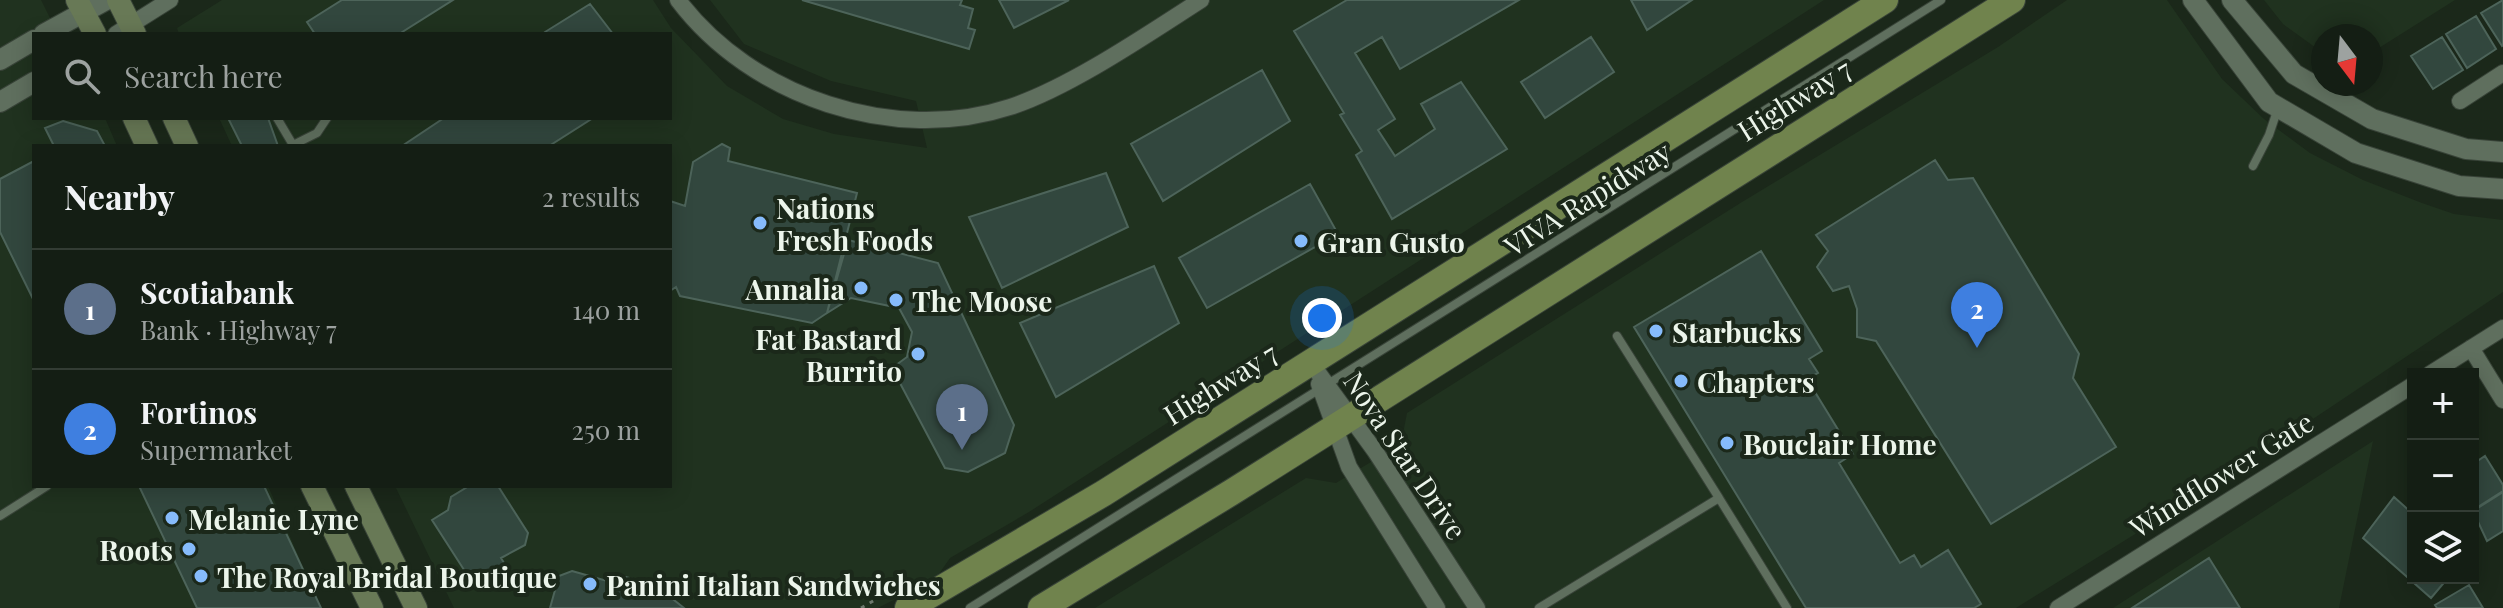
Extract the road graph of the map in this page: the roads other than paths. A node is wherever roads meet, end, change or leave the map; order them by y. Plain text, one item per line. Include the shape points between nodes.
1 (106, 0) edge
2 (118, 0) edge
3 (170, 0) edge
4 (678, 0) edge
5 (1201, 0) edge
6 (1885, 0) edge
7 (1941, 0) edge
8 (2012, 0) edge
9 (2193, 0) edge
10 (2232, 0) edge
11 (80, 6) edge
12 (128, 31) edge
13 (47, 32) edge
14 (94, 32) edge
15 (32, 41) edge
16 (0, 60) edge
17 (2503, 73) edge
18 (32, 83) edge
19 (2460, 101) dead end
20 (0, 102) edge
21 (2278, 108) junction
22 (135, 120) edge
23 (175, 120) edge
24 (278, 120) edge
25 (326, 120) edge
26 (146, 144) edge
27 (186, 144) edge
28 (292, 144) edge
29 (295, 144) edge
30 (2503, 152) edge
31 (2253, 166) dead end
32 (2503, 189) edge
33 (2503, 328) edge
34 (1617, 336) dead end
35 (2471, 348) junction
36 (1311, 363) junction
37 (2439, 368) edge
38 (1325, 389) junction
39 (2407, 389) edge
40 (2503, 400) edge
41 (1343, 422) junction
42 (44, 488) edge
43 (313, 488) edge
44 (357, 488) edge
45 (1719, 498) junction
46 (0, 516) edge
47 (372, 608) edge
48 (416, 608) edge
49 (908, 608) edge
50 (970, 608) edge
51 (1041, 608) edge
52 (1437, 608) edge
53 (1477, 608) edge
54 (1539, 608) edge
55 (1787, 608) edge
56 (2058, 608) edge

1 - 11 street
2 - 12 main road
3 - 12 street
4 - 5 street via 701,28 792,92 884,116 928,118 1013,107
6 - 36 main road, Highway 7
7 - 38 lane, VIVA Rapidway
8 - 41 main road, Highway 7
9 - 21 street
10 - 30 street via 2294,74 2372,119 2466,149
11 - 13 street
11 - 14 main road
15 - 16 street
17 - 19 street
18 - 20 street
21 - 31 lane
21 - 32 street via 2356,153 2459,186
22 - 26 main road
23 - 27 main road
24 - 28 lane
25 - 29 lane via 317,133
33 - 35 street
34 - 45 lane
35 - 37 street
35 - 40 street
36 - 38 street, Nova Star Drive
36 - 49 main road, Highway 7
38 - 41 street, Nova Star Drive
38 - 50 lane, VIVA Rapidway
39 - 56 street, Windflower Gate
41 - 51 main road, Highway 7
41 - 52 street, Nova Star Drive via 1349,467
41 - 53 street, Nova Star Drive
42 - 46 lane
43 - 47 main road
44 - 48 main road
45 - 54 lane
45 - 55 lane

